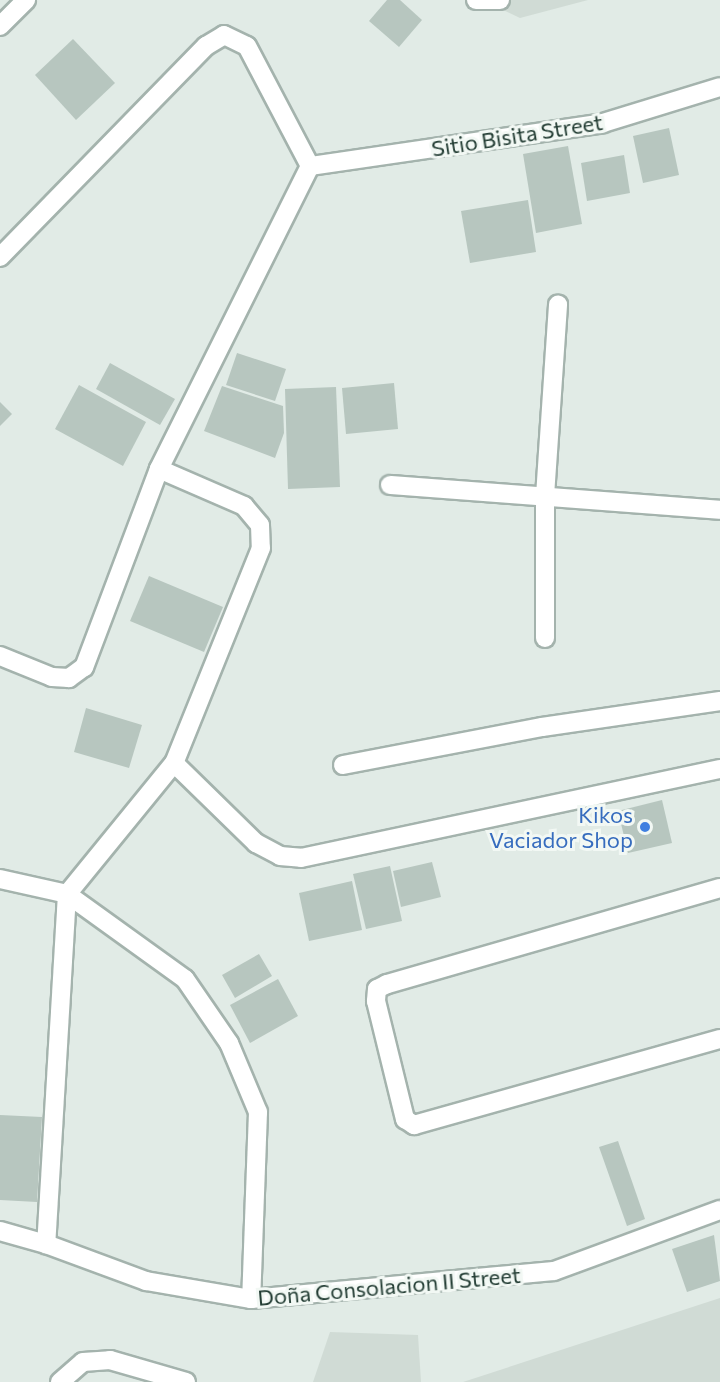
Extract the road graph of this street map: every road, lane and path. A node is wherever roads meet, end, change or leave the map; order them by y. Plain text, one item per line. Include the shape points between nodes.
1 (26, 0) edge
2 (476, 0) edge
3 (500, 0) edge
4 (0, 26) edge
5 (720, 87) edge
6 (310, 166) junction
7 (0, 257) edge
8 (558, 304) dead end
9 (159, 470) junction
10 (390, 485) dead end
11 (545, 496) junction
12 (720, 510) edge
13 (545, 638) dead end
14 (0, 656) edge
15 (720, 701) edge
16 (174, 763) junction
17 (343, 765) dead end
18 (720, 769) edge
19 (0, 879) edge
20 (720, 888) edge
21 (67, 894) junction
22 (720, 1039) edge
23 (720, 1210) edge
24 (0, 1231) edge
25 (46, 1244) junction
26 (251, 1299) junction
27 (60, 1382) edge
28 (186, 1382) edge

1 - 4 street
2 - 3 street
5 - 6 street, Sitio Bisita Street via 603,123
6 - 7 street via 247,46 224,35 206,46
6 - 9 street
8 - 11 street
9 - 14 street via 84,667 69,678 52,677
9 - 16 street via 244,506 260,525 261,548
10 - 11 street
11 - 12 street
11 - 13 street
15 - 17 street via 542,727
16 - 18 street via 256,843 280,856 301,858
16 - 21 street
19 - 21 street
20 - 22 street via 387,984 377,989 376,1001 405,1119 414,1125
21 - 25 street
21 - 26 street via 185,979 229,1043 258,1112
23 - 26 street, Doña Consolacion II Street via 554,1271
24 - 25 street, Doña Consolacion II Street
25 - 26 street, Doña Consolacion II Street via 146,1281
27 - 28 street via 83,1362 110,1360

